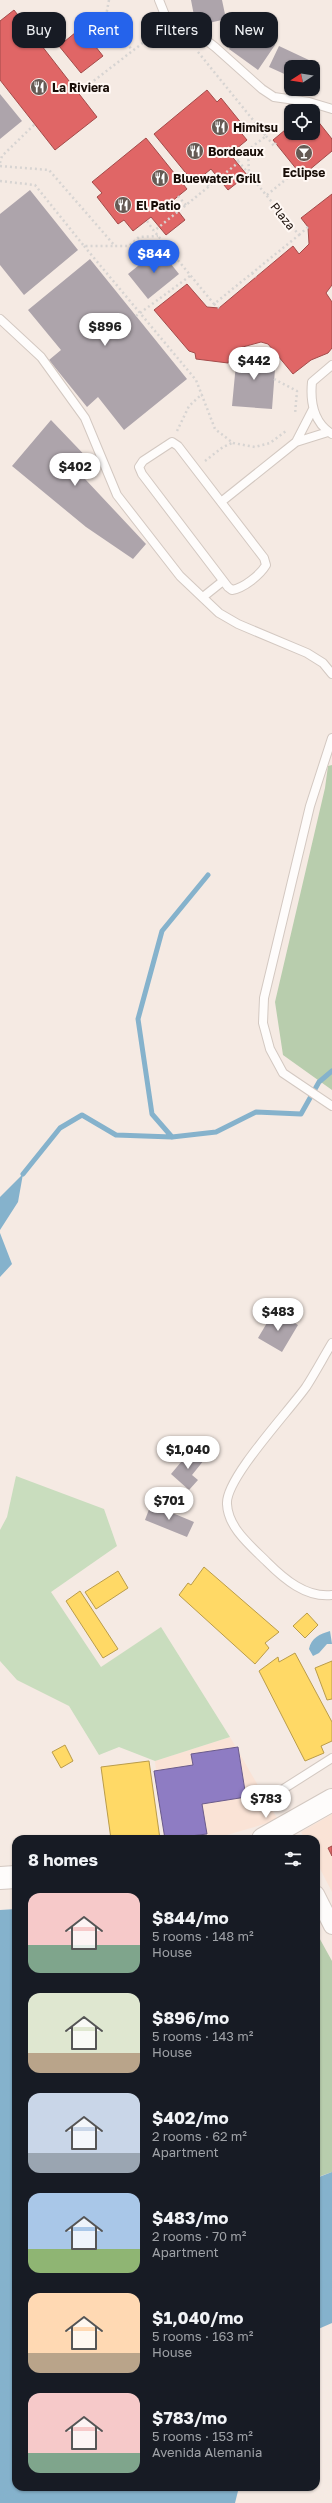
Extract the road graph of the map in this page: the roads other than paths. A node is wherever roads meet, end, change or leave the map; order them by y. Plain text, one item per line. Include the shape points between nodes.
1 (159, 0) edge
2 (332, 109) edge
3 (0, 319) edge
4 (332, 364) edge
5 (313, 409) junction
6 (330, 433) edge
7 (296, 442) junction
8 (221, 502) junction
9 (224, 581) junction
10 (203, 597) junction
11 (332, 674) edge
12 (332, 738) edge
13 (332, 1106) edge
14 (332, 1343) edge
15 (332, 1595) edge
16 (332, 1758) edge
17 (277, 1792) dead end
18 (332, 1800) edge
19 (285, 1834) edge
20 (12, 1877) edge
21 (0, 1878) edge
22 (320, 1902) edge
23 (332, 1926) edge

1 - 2 lane via 166,15 178,27 198,34 274,97 309,102
3 - 10 lane via 42,357 85,418 116,495 180,576
4 - 5 lane via 312,382
5 - 6 lane via 319,422
5 - 7 lane
6 - 7 lane
7 - 8 lane
8 - 9 lane via 264,558 266,565 237,589 232,590
8 - 9 lane via 178,446 172,442 143,462 140,467 142,474
9 - 10 lane
10 - 11 lane via 219,613 238,624 307,653 323,663
12 - 13 lane via 310,806 264,998 263,1023 270,1048 283,1073
14 - 15 lane via 305,1388 241,1472 227,1494 227,1505 234,1524 246,1541 286,1581 308,1592
16 - 17 lane
18 - 19 street
20 - 21 street
22 - 23 street

